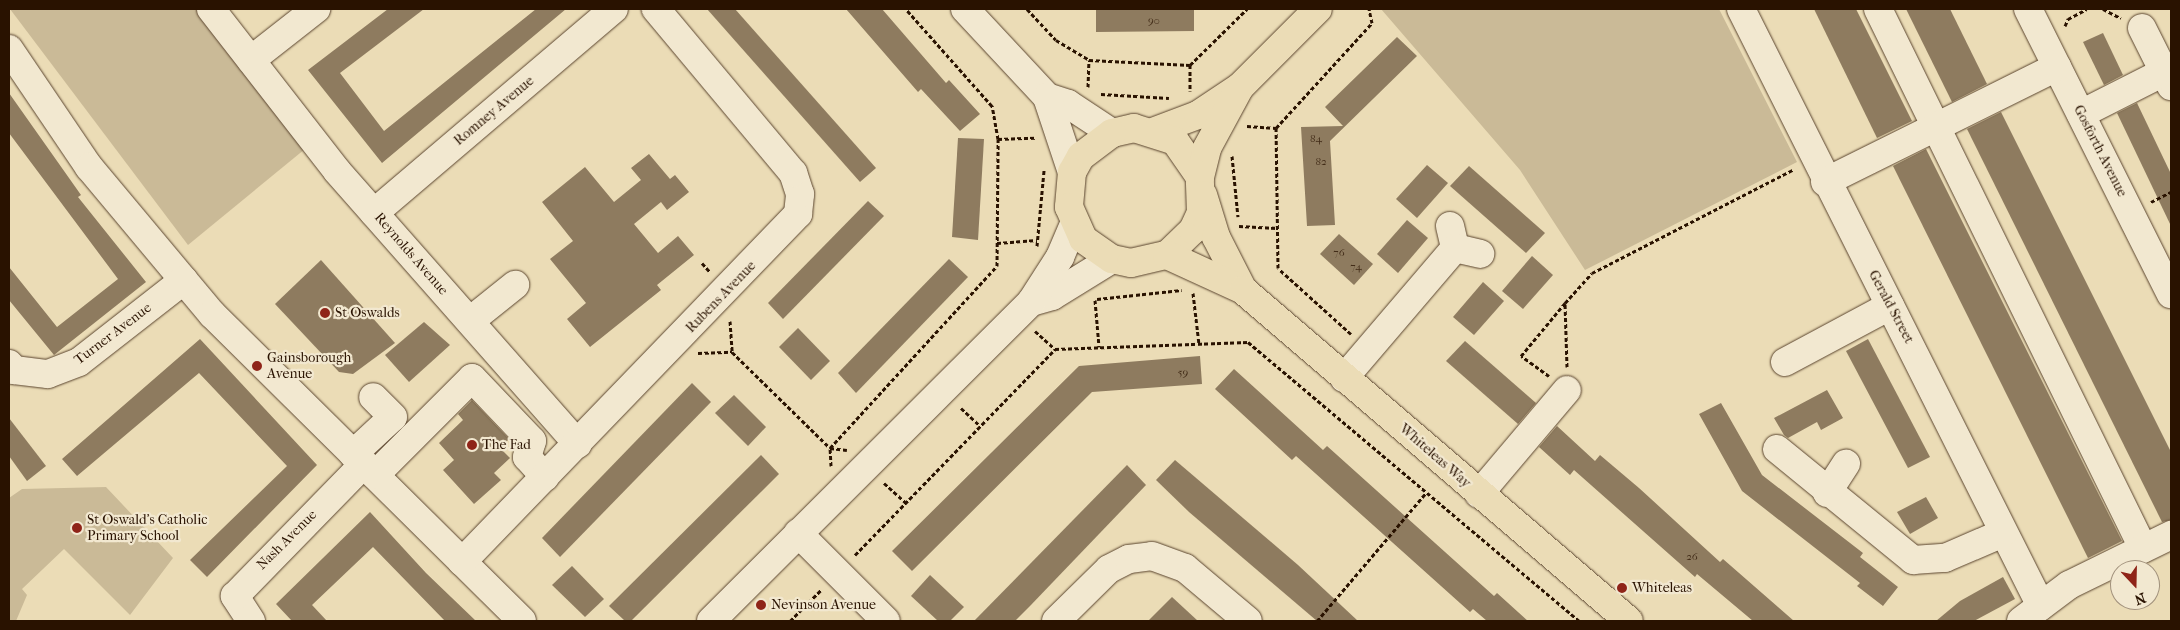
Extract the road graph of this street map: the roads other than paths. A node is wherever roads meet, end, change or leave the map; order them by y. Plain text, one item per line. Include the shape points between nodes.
1 (211, 9) edge
2 (316, 9) edge
3 (614, 9) edge
4 (656, 9) edge
5 (965, 9) edge
6 (1318, 9) edge
7 (1741, 9) edge
8 (1878, 9) edge
9 (2028, 9) edge
10 (2142, 28) dead end
11 (9, 49) edge
12 (250, 60) junction
13 (2058, 67) junction
14 (2168, 79) edge
15 (1240, 87) junction
16 (1048, 97) junction
17 (2081, 114) junction
18 (1937, 127) junction
19 (1155, 131) junction
20 (1112, 133) junction
21 (1820, 170) junction
22 (1072, 172) junction
23 (1202, 186) junction
24 (374, 213) junction
25 (1074, 224) junction
26 (1462, 243) dead end
27 (1167, 255) junction
28 (1112, 259) junction
29 (184, 280) junction
30 (515, 284) dead end
31 (1243, 290) junction
32 (2171, 294) edge
33 (1031, 302) junction
34 (1890, 306) junction
35 (470, 321) junction
36 (1785, 362) dead end
37 (9, 364) edge
38 (1344, 378) junction
39 (1567, 390) road end
40 (373, 397) dead end
41 (578, 444) junction
42 (1777, 449) dead end
43 (364, 464) junction
44 (1846, 464) dead end
45 (546, 477) junction
46 (1827, 493) junction
47 (1479, 494) junction
48 (798, 533) junction
49 (2003, 533) junction
50 (2171, 535) edge
51 (2143, 548) junction
52 (462, 562) junction
53 (2031, 614) edge
54 (251, 621) edge
55 (522, 621) edge
56 (711, 621) edge
57 (886, 621) edge
58 (1056, 621) edge
59 (1248, 621) edge
60 (1629, 621) edge

1 - 12 street, Reynolds Avenue
2 - 12 street
3 - 24 street, Romney Avenue
4 - 41 street, Rubens Avenue via 793,173 800,194 798,214 787,230
5 - 16 street
6 - 15 main road
7 - 21 street, Gerald Street
8 - 18 street
9 - 13 street, Gosforth Avenue
10 - 14 street
11 - 29 street via 89,167
12 - 24 street, Reynolds Avenue
13 - 17 street, Gosforth Avenue
13 - 18 street
14 - 17 street
15 - 19 main road via 1198,115
15 - 23 main road via 1212,135
16 - 20 street via 1068,104
16 - 22 street
17 - 32 street, Gosforth Avenue
18 - 21 street
18 - 51 street
19 - 20 main road via 1134,128
19 - 23 main road via 1175,141
20 - 22 main road via 1093,143
21 - 34 street, Gerald Street
22 - 25 main road via 1068,198
23 - 27 main road via 1194,230
23 - 31 main road, Whiteleas Way via 1216,237
24 - 35 street, Reynolds Avenue
25 - 28 main road via 1084,239
25 - 33 street via 1060,257 1043,278
26 - 38 street
27 - 28 main road via 1130,263
27 - 31 main road, Whiteleas Way
28 - 33 street via 1052,296
29 - 37 street, Turner Avenue via 79,362 48,374 14,370
29 - 43 street
30 - 35 street
31 - 38 main road, Whiteleas Way
33 - 48 street via 944,392
34 - 36 street
34 - 49 street, Gerald Street
35 - 41 street, Reynolds Avenue
38 - 47 main road, Whiteleas Way
39 - 47 street
40 - 43 street via 394,417
41 - 45 street, Rubens Avenue
42 - 46 street
43 - 45 street via 472,378 532,441 527,457
43 - 52 street
43 - 54 street, Nash Avenue via 234,596
44 - 46 street
45 - 52 street, Rubens Avenue
46 - 49 street via 1913,560 1945,558
47 - 60 main road, Whiteleas Way
48 - 56 street
48 - 57 street
49 - 53 street, Gerald Street
50 - 51 street
51 - 53 street via 2069,585
52 - 55 street
58 - 59 street via 1109,569 1129,559 1152,556 1185,568

